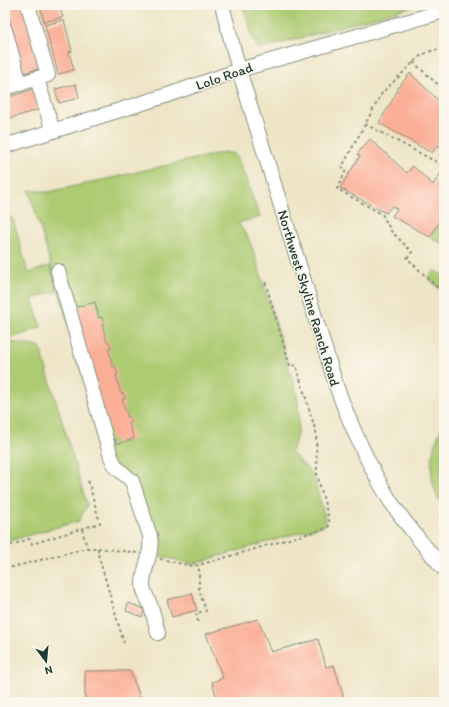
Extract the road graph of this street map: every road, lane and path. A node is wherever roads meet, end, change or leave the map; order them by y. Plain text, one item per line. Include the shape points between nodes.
1 (28, 5) edge
2 (222, 5) edge
3 (444, 11) edge
4 (5, 30) edge
5 (444, 49) edge
6 (413, 62) junction
7 (239, 70) junction
8 (37, 79) junction
9 (20, 84) junction
10 (5, 88) edge
11 (444, 88) edge
12 (365, 124) junction
13 (53, 131) junction
14 (5, 146) edge
15 (442, 165) dead end
16 (58, 271) dead end
17 (265, 281) dead end
18 (444, 294) edge
19 (88, 480) dead end
20 (82, 529) junction
21 (5, 548) edge
22 (87, 548) junction
23 (98, 548) junction
24 (149, 556) junction
25 (199, 565) junction
26 (5, 569) edge
27 (444, 569) edge
28 (198, 622) dead end
29 (158, 633) dead end
30 (124, 643) dead end

1 - 8 street via 48,75
2 - 7 street, Northwest Skyline Ranch Road
3 - 7 street, Lolo Road
4 - 9 street
5 - 6 path via 432,50
6 - 11 path
6 - 12 path via 382,93
7 - 13 street, Lolo Road
7 - 27 street, Northwest Skyline Ranch Road via 350,424 390,500
8 - 9 street
8 - 13 street
9 - 10 street
12 - 15 path
12 - 18 path via 342,167 346,170 337,189 382,214 391,231 412,252 407,258
13 - 14 street, Lolo Road
16 - 24 street via 112,457 116,467 132,481 136,491 152,545
17 - 25 path via 290,366 296,365 316,432 317,474 330,524 324,529
19 - 20 path via 100,523
20 - 21 path via 32,544 30,539
20 - 22 path
22 - 23 path
22 - 26 path
23 - 24 path
23 - 30 path
24 - 25 path via 192,566
24 - 29 street via 142,588
25 - 28 path via 199,590 206,611 196,613

